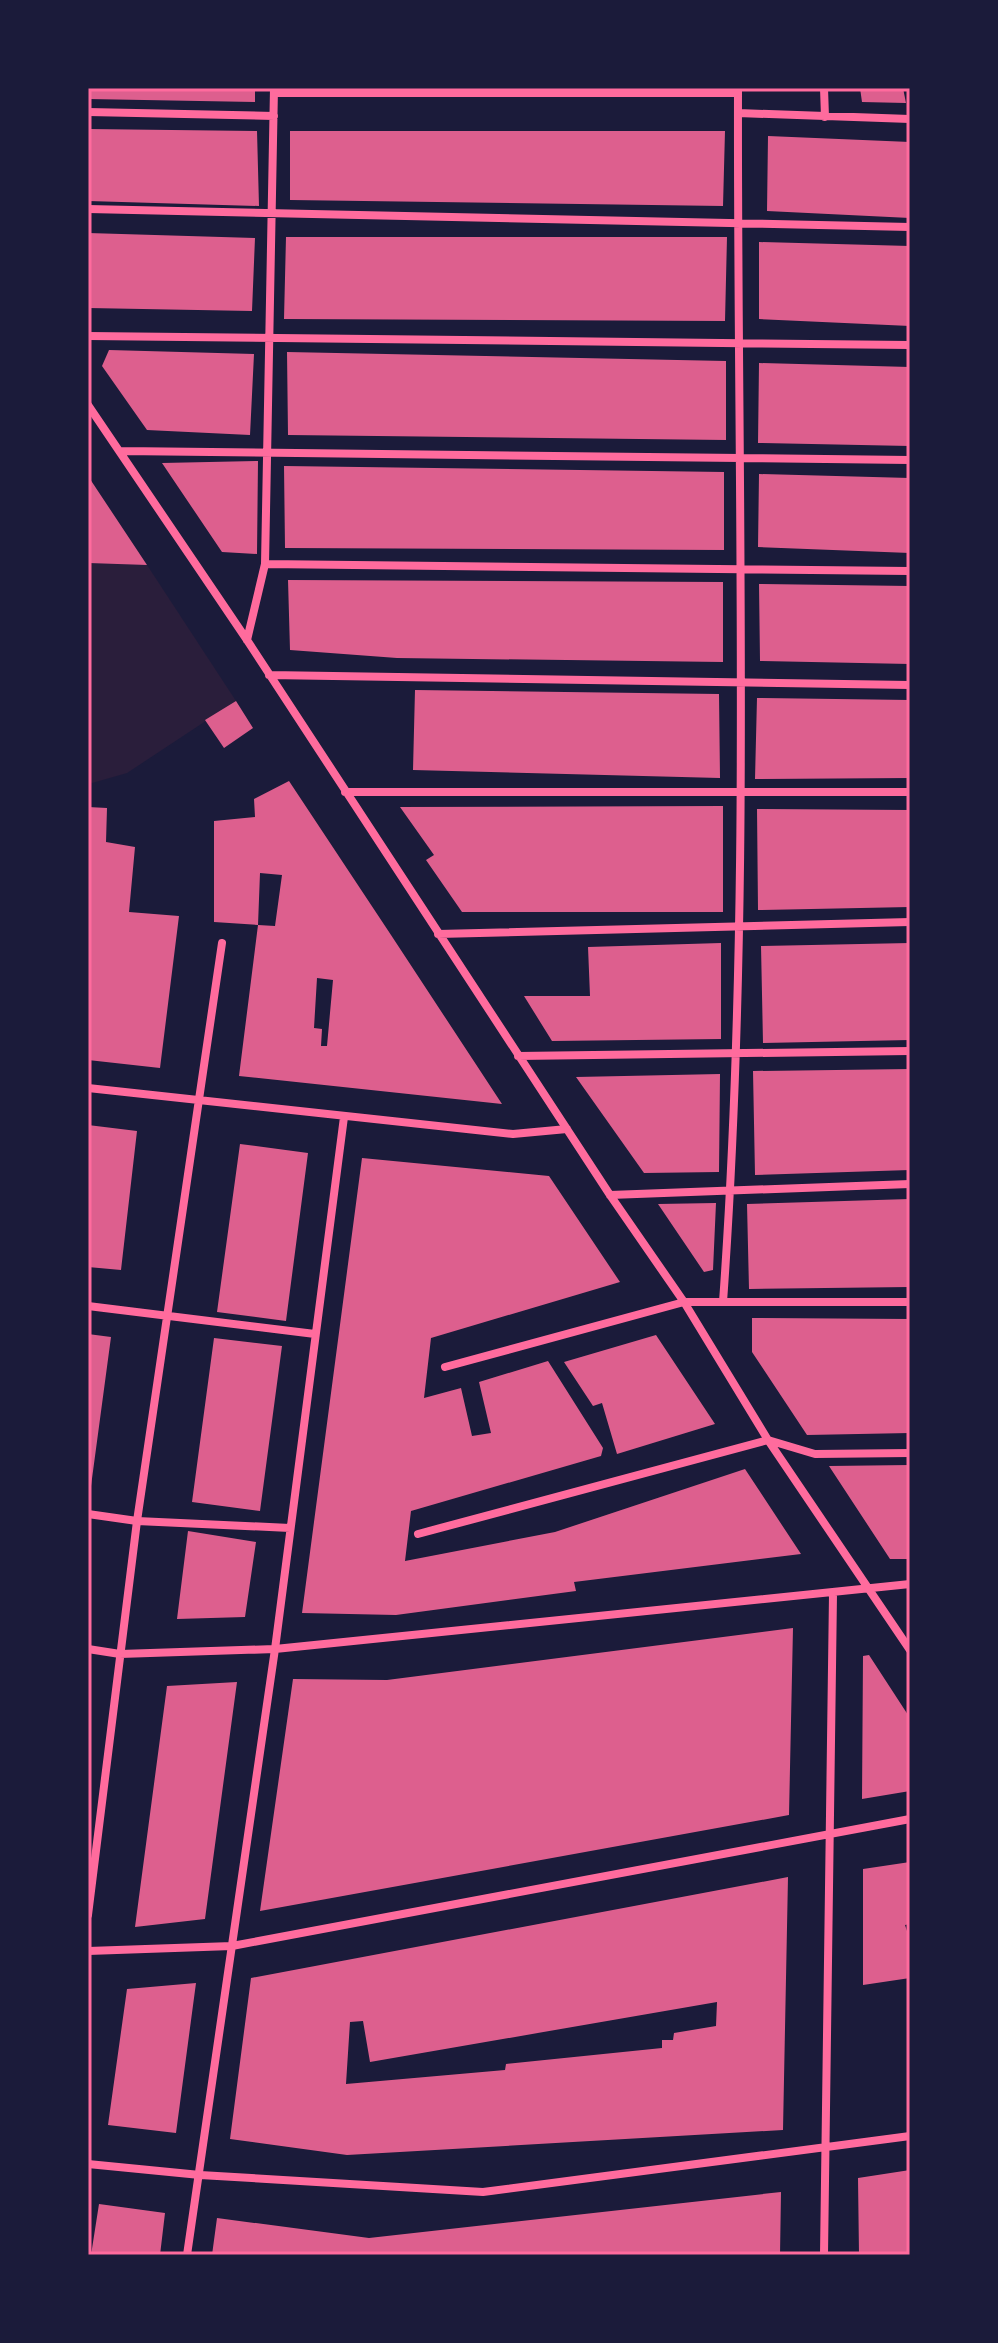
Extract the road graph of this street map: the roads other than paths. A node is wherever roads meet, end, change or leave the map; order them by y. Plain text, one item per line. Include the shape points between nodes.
1 (824, 88) edge
2 (738, 90) edge
3 (274, 91) edge
4 (88, 112) edge
5 (738, 113) junction
6 (274, 116) junction
7 (825, 117) junction
8 (910, 119) edge
9 (88, 209) edge
10 (273, 215) junction
11 (741, 220) junction
12 (910, 227) edge
13 (88, 336) edge
14 (270, 339) junction
15 (741, 342) junction
16 (910, 345) edge
17 (88, 405) edge
18 (121, 451) junction
19 (268, 452) junction
20 (741, 458) junction
21 (910, 460) edge
22 (265, 564) junction
23 (741, 569) junction
24 (910, 571) edge
25 (247, 640) junction
26 (269, 675) junction
27 (741, 683) junction
28 (910, 685) edge
29 (345, 792) junction
30 (741, 792) junction
31 (910, 792) edge
32 (910, 922) edge
33 (738, 927) junction
34 (438, 934) junction
35 (222, 943) dead end
36 (910, 1051) edge
37 (735, 1055) junction
38 (518, 1056) junction
39 (88, 1088) edge
40 (200, 1100) junction
41 (344, 1117) junction
42 (567, 1129) junction
43 (910, 1184) edge
44 (731, 1189) junction
45 (610, 1195) junction
46 (684, 1302) junction
47 (723, 1302) junction
48 (910, 1302) edge
49 (88, 1306) edge
50 (168, 1316) junction
51 (315, 1334) junction
52 (445, 1367) dead end
53 (768, 1440) junction
54 (910, 1453) edge
55 (88, 1514) edge
56 (137, 1521) junction
57 (290, 1528) junction
58 (418, 1534) dead end
59 (910, 1584) edge
60 (868, 1585) junction
61 (833, 1594) junction
62 (88, 1649) edge
63 (275, 1649) junction
64 (910, 1650) edge
65 (120, 1654) junction
66 (910, 1819) edge
67 (830, 1837) junction
68 (88, 1915) edge
69 (232, 1946) junction
70 (88, 1951) edge
71 (910, 2136) edge
72 (826, 2148) junction
73 (88, 2164) edge
74 (200, 2175) junction
75 (187, 2255) edge
76 (824, 2255) edge

1 - 7 street
2 - 3 street
2 - 5 street
3 - 6 street
4 - 6 street
5 - 7 street
5 - 11 street
6 - 10 street
7 - 8 street
9 - 10 street
10 - 11 street
10 - 14 street
11 - 12 street
11 - 15 street
13 - 14 street
14 - 15 street
14 - 19 street
15 - 16 street
15 - 20 street
17 - 18 street
18 - 19 street
18 - 25 street
19 - 20 street
19 - 22 street
20 - 21 street
20 - 23 street
22 - 23 street
22 - 25 street
23 - 24 street
23 - 27 street
25 - 26 street
26 - 27 street
26 - 29 street
27 - 28 street
27 - 30 street
29 - 30 street
29 - 34 street
30 - 31 street
30 - 33 street
32 - 33 street
33 - 34 street
33 - 37 street
34 - 38 street
35 - 40 street
36 - 37 street
37 - 38 street
37 - 44 street
38 - 42 street
39 - 40 street
40 - 41 street
40 - 50 street
41 - 42 street via 513,1134
41 - 51 street
42 - 45 street
43 - 44 street
44 - 45 street
44 - 47 street
45 - 46 street
46 - 47 street
46 - 52 street
46 - 53 street
47 - 48 street
49 - 50 street
50 - 51 street
50 - 56 street
51 - 57 street
53 - 54 street via 815,1454
53 - 58 street
53 - 60 street
55 - 56 street
56 - 57 street
56 - 65 street
57 - 63 street
59 - 60 street
60 - 61 street
60 - 64 street
61 - 63 street
61 - 67 street
62 - 65 street
63 - 65 street
63 - 69 street
65 - 68 street
66 - 67 street
67 - 69 street
67 - 72 street
69 - 70 street
69 - 74 street
71 - 72 street
72 - 74 street via 483,2192
72 - 76 street
73 - 74 street
74 - 75 street

